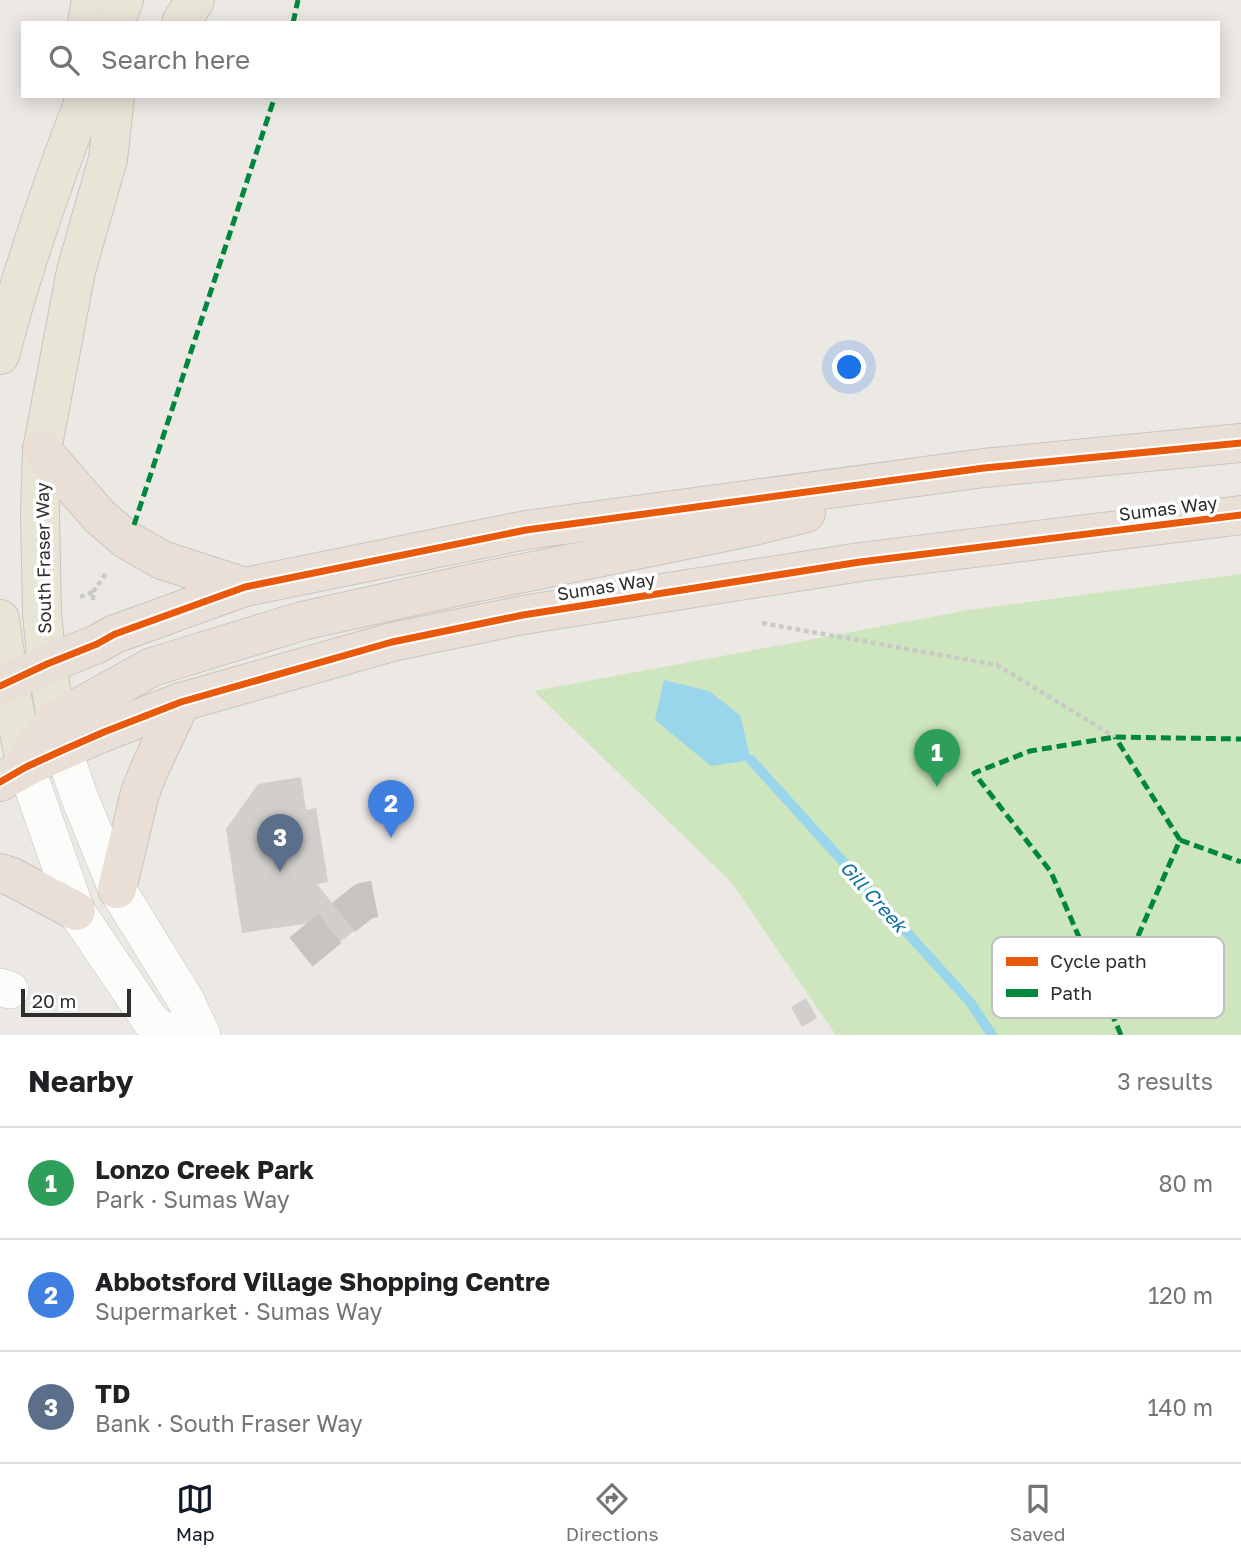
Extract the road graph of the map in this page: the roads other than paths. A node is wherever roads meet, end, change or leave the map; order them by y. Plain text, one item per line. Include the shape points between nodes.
1 (91, 0) edge
2 (125, 0) edge
3 (195, 0) edge
4 (88, 21) edge
5 (116, 21) edge
6 (124, 21) edge
7 (182, 21) edge
8 (76, 98) edge
9 (85, 98) edge
10 (115, 98) edge
11 (138, 98) edge
12 (67, 145) junction
13 (108, 159) junction
14 (0, 355) edge
15 (1241, 443) edge
16 (42, 450) junction
17 (984, 468) junction
18 (1241, 515) edge
19 (245, 587) junction
20 (0, 620) edge
21 (47, 664) junction
22 (5, 684) edge
23 (181, 702) junction
24 (60, 735) junction
25 (13, 774) edge
26 (0, 873) edge
27 (117, 889) junction
28 (76, 911) junction
29 (172, 1035) edge
30 (202, 1035) edge

1 - 4 main road
2 - 5 main road
2 - 6 main road
3 - 7 main road
8 - 12 main road
9 - 12 main road
10 - 13 main road, South Fraser Way
11 - 13 main road
12 - 14 main road
13 - 16 main road, South Fraser Way via 76,271
15 - 17 highway
16 - 19 highway via 100,517 127,540 162,560
16 - 21 main road, South Fraser Way via 41,601
17 - 19 highway via 526,530
17 - 24 highway via 750,527 302,621 152,667
18 - 23 highway, Sumas Way via 860,562 523,615 392,642
19 - 21 highway
20 - 22 main road
21 - 22 highway
21 - 24 main road, South Fraser Way
22 - 25 main road
23 - 24 highway, Sumas Way via 104,732
23 - 27 highway via 140,793
24 - 25 highway, Sumas Way
24 - 27 street, South Fraser Way
25 - 28 street
26 - 28 highway
27 - 30 street, South Fraser Way
28 - 29 street via 152,1023

